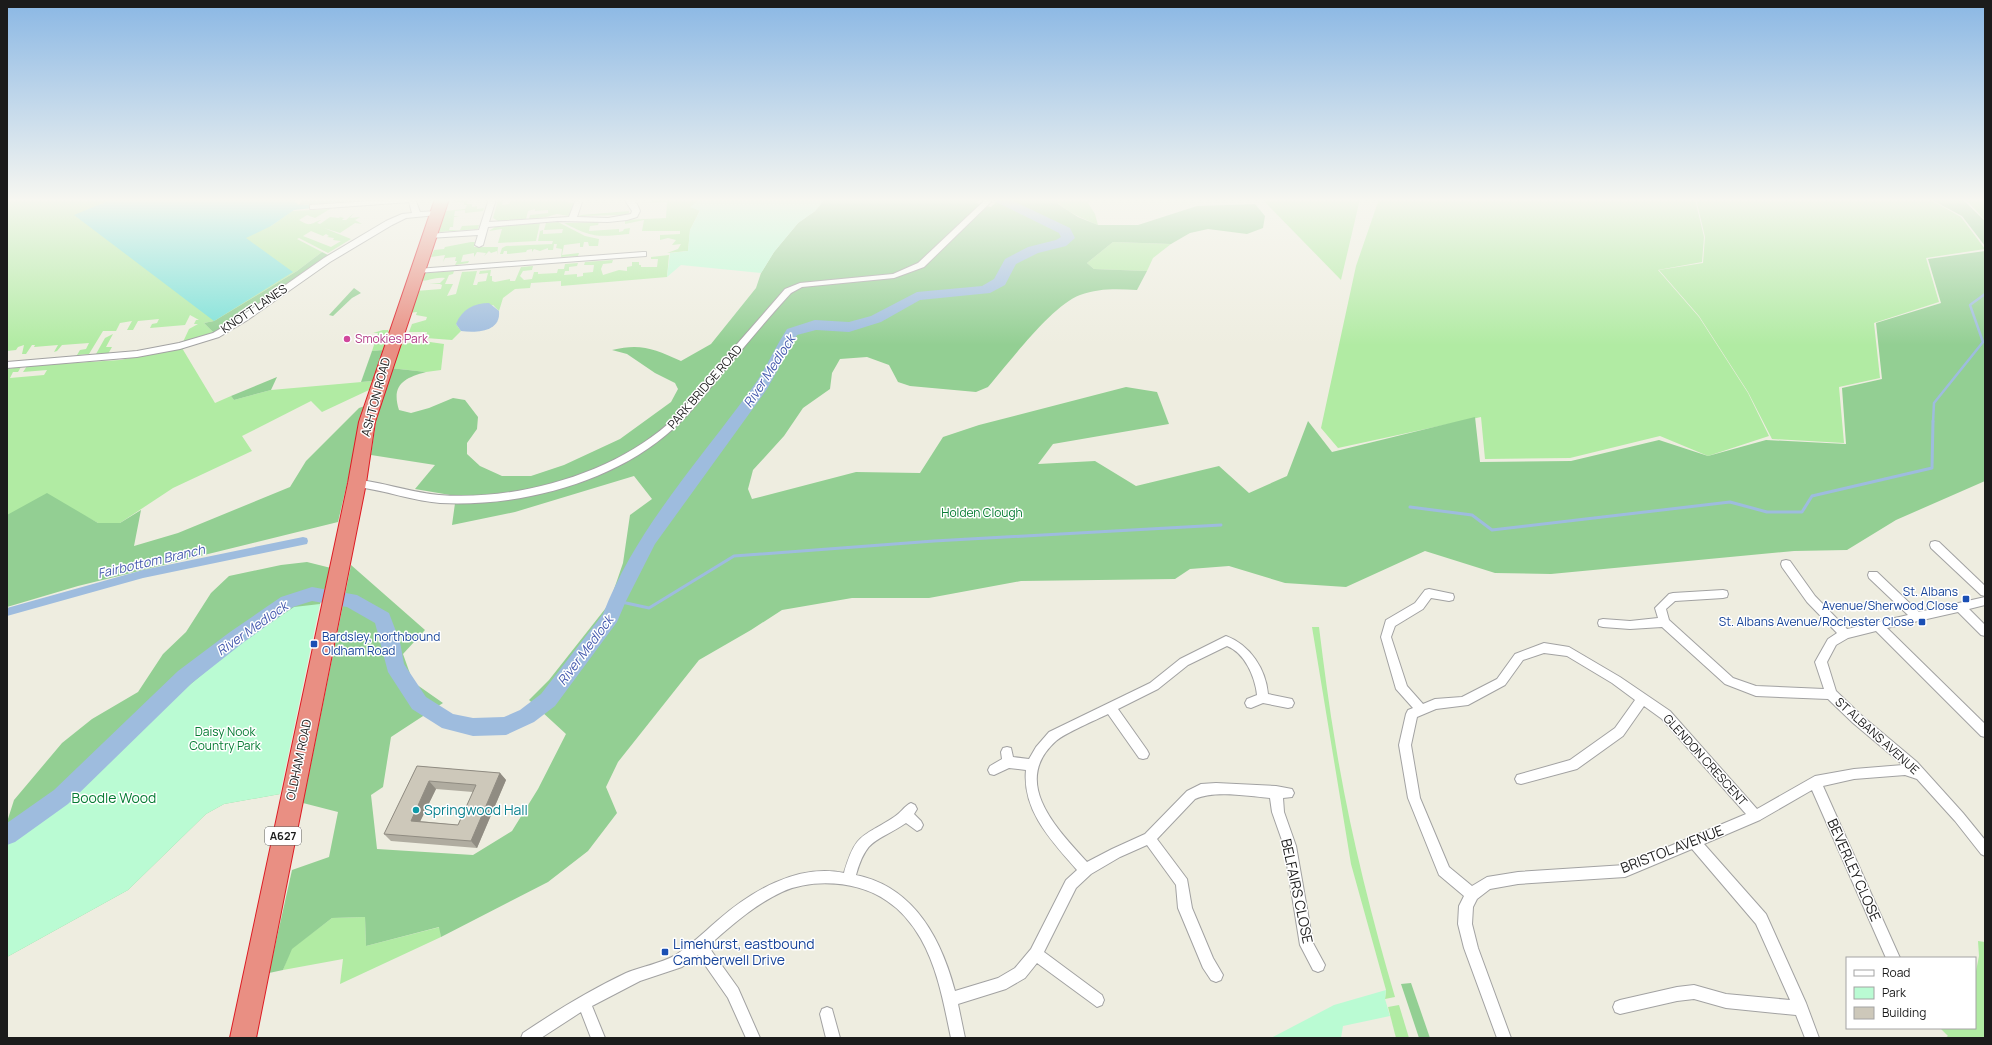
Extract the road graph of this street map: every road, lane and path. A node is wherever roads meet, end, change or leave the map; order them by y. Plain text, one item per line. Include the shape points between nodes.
1 (346, 248) edge
2 (425, 248) edge
3 (939, 248) edge
4 (643, 254) dead end
5 (416, 271) junction
6 (7, 365) edge
7 (357, 483) junction
8 (1934, 545) dead end
9 (1786, 564) dead end
10 (1873, 574) dead end
11 (1985, 592) edge
12 (1723, 594) dead end
13 (1449, 597) dead end
14 (1985, 601) edge
15 (1960, 607) junction
16 (1917, 617) junction
17 (1664, 622) junction
18 (1603, 623) dead end
19 (1878, 626) junction
20 (1985, 632) edge
21 (1845, 634) junction
22 (1832, 694) junction
23 (1263, 698) junction
24 (1642, 699) junction
25 (1251, 703) dead end
26 (1288, 703) dead end
27 (1110, 707) junction
28 (1422, 710) junction
29 (1985, 732) edge
30 (1143, 754) dead end
31 (1032, 765) junction
32 (994, 770) dead end
33 (1920, 774) junction
34 (1521, 779) dead end
35 (1815, 782) junction
36 (1756, 816) junction
37 (916, 825) dead end
38 (1149, 838) junction
39 (1694, 842) junction
40 (1985, 850) edge
41 (1086, 870) junction
42 (848, 879) junction
43 (1472, 894) junction
44 (700, 946) junction
45 (1036, 954) junction
46 (1893, 957) edge
47 (1318, 965) dead end
48 (1216, 975) dead end
49 (951, 999) junction
50 (1097, 1000) dead end
51 (584, 1003) junction
52 (1620, 1007) dead end
53 (1801, 1008) junction
54 (827, 1014) dead end
55 (243, 1038) edge
56 (528, 1038) edge
57 (598, 1038) edge
58 (753, 1038) edge
59 (833, 1038) edge
60 (958, 1038) edge
61 (1504, 1038) edge
62 (1812, 1038) edge

1 - 6 street, KNOTT LANES via 216,335 183,345 137,354
2 - 5 highway, ASHTON ROAD / A627
3 - 7 street, PARK BRIDGE ROAD via 921,265 894,276 800,285 788,291 664,432 633,454 598,470 555,485 511,496 440,499
4 - 5 street
5 - 7 highway, ASHTON ROAD / A627 via 371,409
7 - 55 highway, OLDHAM ROAD / A627
8 - 11 street
9 - 21 street via 1811,599
10 - 16 street
12 - 17 street via 1673,597 1660,608
13 - 28 street via 1429,592 1420,606 1390,623 1386,637 1402,689
14 - 15 street, ST ALBANS AVENUE
15 - 16 street, ST ALBANS AVENUE
15 - 20 street
16 - 19 street, ST ALBANS AVENUE
17 - 18 street via 1630,626
17 - 22 street via 1729,681 1756,692
19 - 21 street, ST ALBANS AVENUE
19 - 29 street
21 - 22 street, ST ALBANS AVENUE via 1832,642 1821,662
22 - 33 street, ST ALBANS AVENUE
23 - 25 street
23 - 26 street
23 - 27 street via 1261,684 1251,661 1232,642 1226,641 1184,662 1154,686
24 - 28 street, GLENDON CRESCENT via 1569,652 1544,648 1519,657 1501,682 1464,702 1435,704
24 - 34 street via 1619,732 1573,765
24 - 36 street, GLENDON CRESCENT via 1666,715
27 - 30 street
27 - 31 street via 1053,736
28 - 43 street, GLENDON CRESCENT via 1412,714 1405,745 1414,798 1444,872
31 - 32 street via 1007,757
31 - 41 street via 1031,790 1040,812 1052,832
33 - 35 street, BRISTOL AVENUE via 1905,770 1854,774
33 - 40 street, ST ALBANS AVENUE
35 - 36 street, BRISTOL AVENUE
35 - 46 street, BEVERLEY CLOSE
36 - 39 street, BRISTOL AVENUE
37 - 42 street via 908,812 863,843
38 - 41 street
38 - 47 street, BELFAIRS CLOSE via 1188,799 1202,790 1282,792 1278,812 1290,846 1307,946
38 - 48 street via 1182,883 1185,908 1208,963
39 - 43 street, BRISTOL AVENUE via 1625,871 1500,880 1487,883
39 - 53 street via 1760,919
41 - 45 street via 1072,884
42 - 44 street via 821,877 778,888 723,924
42 - 49 street via 863,882 891,894 907,909 924,929 938,957
43 - 61 street via 1466,906 1465,924 1471,948
44 - 51 street via 680,960 630,979
44 - 58 street via 733,992
45 - 49 street via 1020,973 1000,984
45 - 50 street
49 - 60 street
51 - 56 street
51 - 57 street
52 - 53 street via 1694,992 1726,1001
53 - 62 street
54 - 59 street

